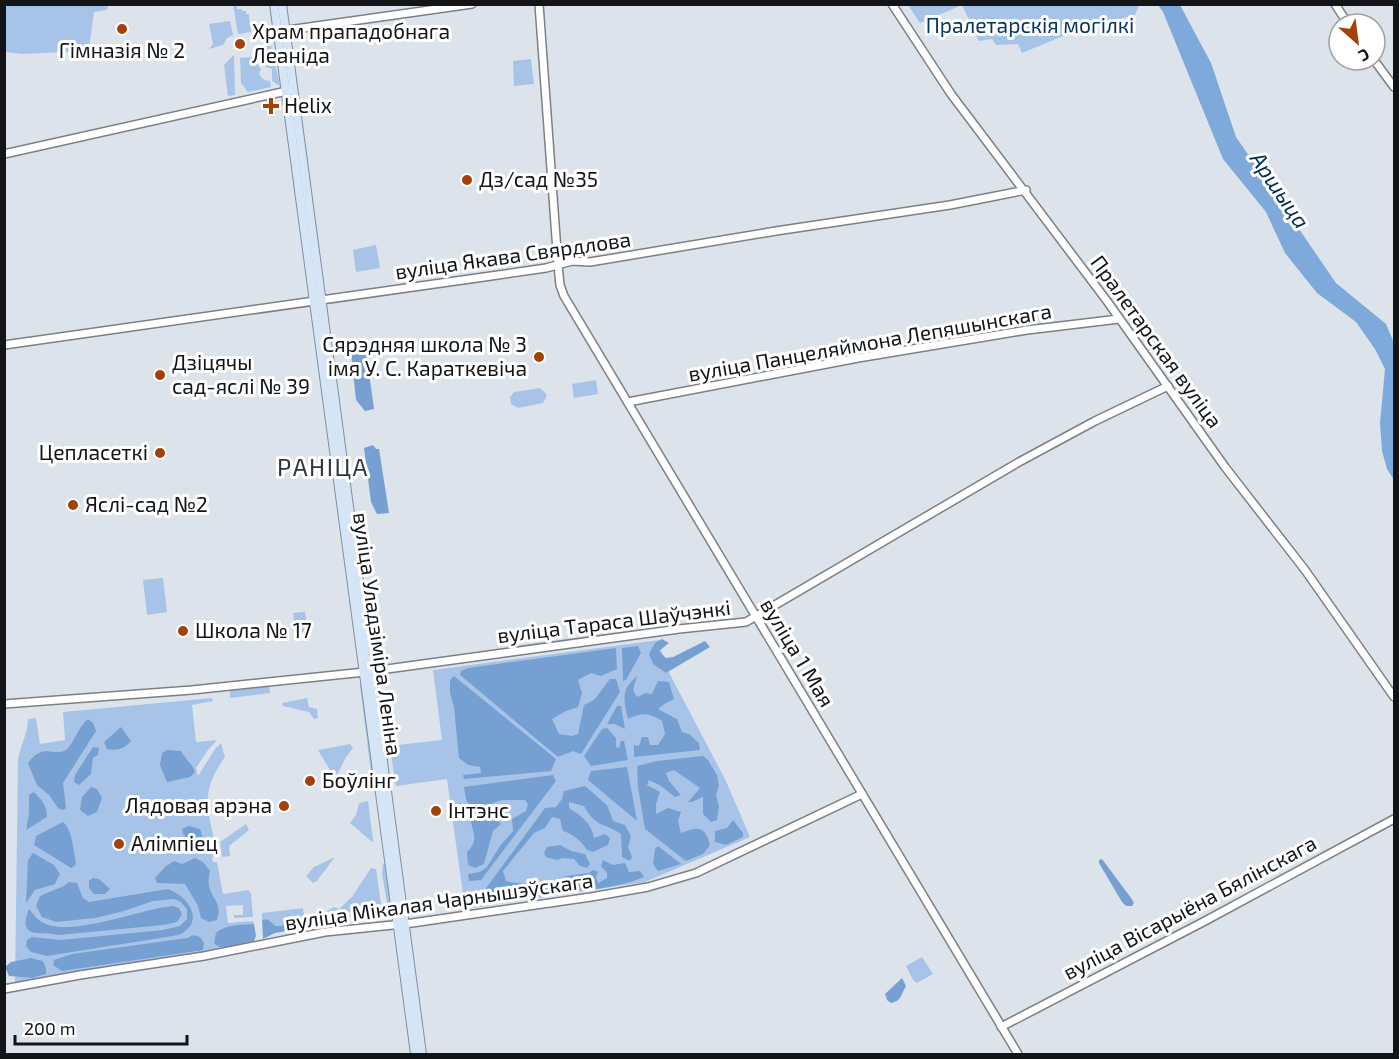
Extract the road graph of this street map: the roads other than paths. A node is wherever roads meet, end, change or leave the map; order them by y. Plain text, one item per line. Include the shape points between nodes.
1 (274, 4) edge
2 (282, 4) edge
3 (472, 4) edge
4 (538, 4) edge
5 (892, 4) edge
6 (282, 30) junction
7 (1383, 72) edge
8 (1395, 87) edge
9 (290, 90) junction
10 (4, 154) edge
11 (1026, 190) junction
12 (558, 265) junction
13 (318, 301) junction
14 (1119, 319) junction
15 (4, 345) edge
16 (1168, 386) junction
17 (628, 402) junction
18 (756, 618) junction
19 (368, 672) junction
20 (1395, 697) edge
21 (4, 704) edge
22 (862, 794) junction
23 (1395, 819) edge
24 (401, 923) junction
25 (4, 989) edge
26 (1000, 1027) junction
27 (415, 1054) edge
28 (422, 1054) edge
29 (1018, 1054) edge

1 - 6 main road, вуліца Уладзіміра Леніна
2 - 6 main road, вуліца Уладзіміра Леніна
3 - 6 street
4 - 12 street, вуліца 1 Мая
5 - 11 street, Пралетарская вуліца via 936,72
6 - 9 main road, вуліца Уладзіміра Леніна
7 - 8 street
9 - 10 street
9 - 13 main road, вуліца Уладзіміра Леніна
11 - 12 street, вуліца Якава Свярдлова via 640,255
11 - 14 street, Пралетарская вуліца
12 - 13 street, вуліца Якава Свярдлова
12 - 17 street, вуліца 1 Мая via 564,296
13 - 15 street, вуліца Якава Свярдлова
13 - 19 main road, вуліца Уладзіміра Леніна
14 - 16 street, Пралетарская вуліца
14 - 17 street, вуліца Панцеляймона Лепяшынскага via 869,356
16 - 18 street, вуліца Тараса Шаўчэнкі via 1019,462
16 - 20 street, Пралетарская вуліца
17 - 18 street, вуліца 1 Мая
18 - 19 street, вуліца Тараса Шаўчэнкі
18 - 22 street, вуліца 1 Мая
19 - 21 street, вуліца Тараса Шаўчэнкі
19 - 24 main road, вуліца Уладзіміра Леніна
22 - 24 street, вуліца Мікалая Чарнышэўскага via 689,876 591,897
22 - 26 street, вуліца 1 Мая
23 - 26 street, вуліца Вісарыёна Бялінскага
24 - 25 street, вуліца Мікалая Чарнышэўскага via 326,932
24 - 27 main road, вуліца Уладзіміра Леніна
24 - 28 main road, вуліца Уладзіміра Леніна
26 - 29 street, вуліца 1 Мая

